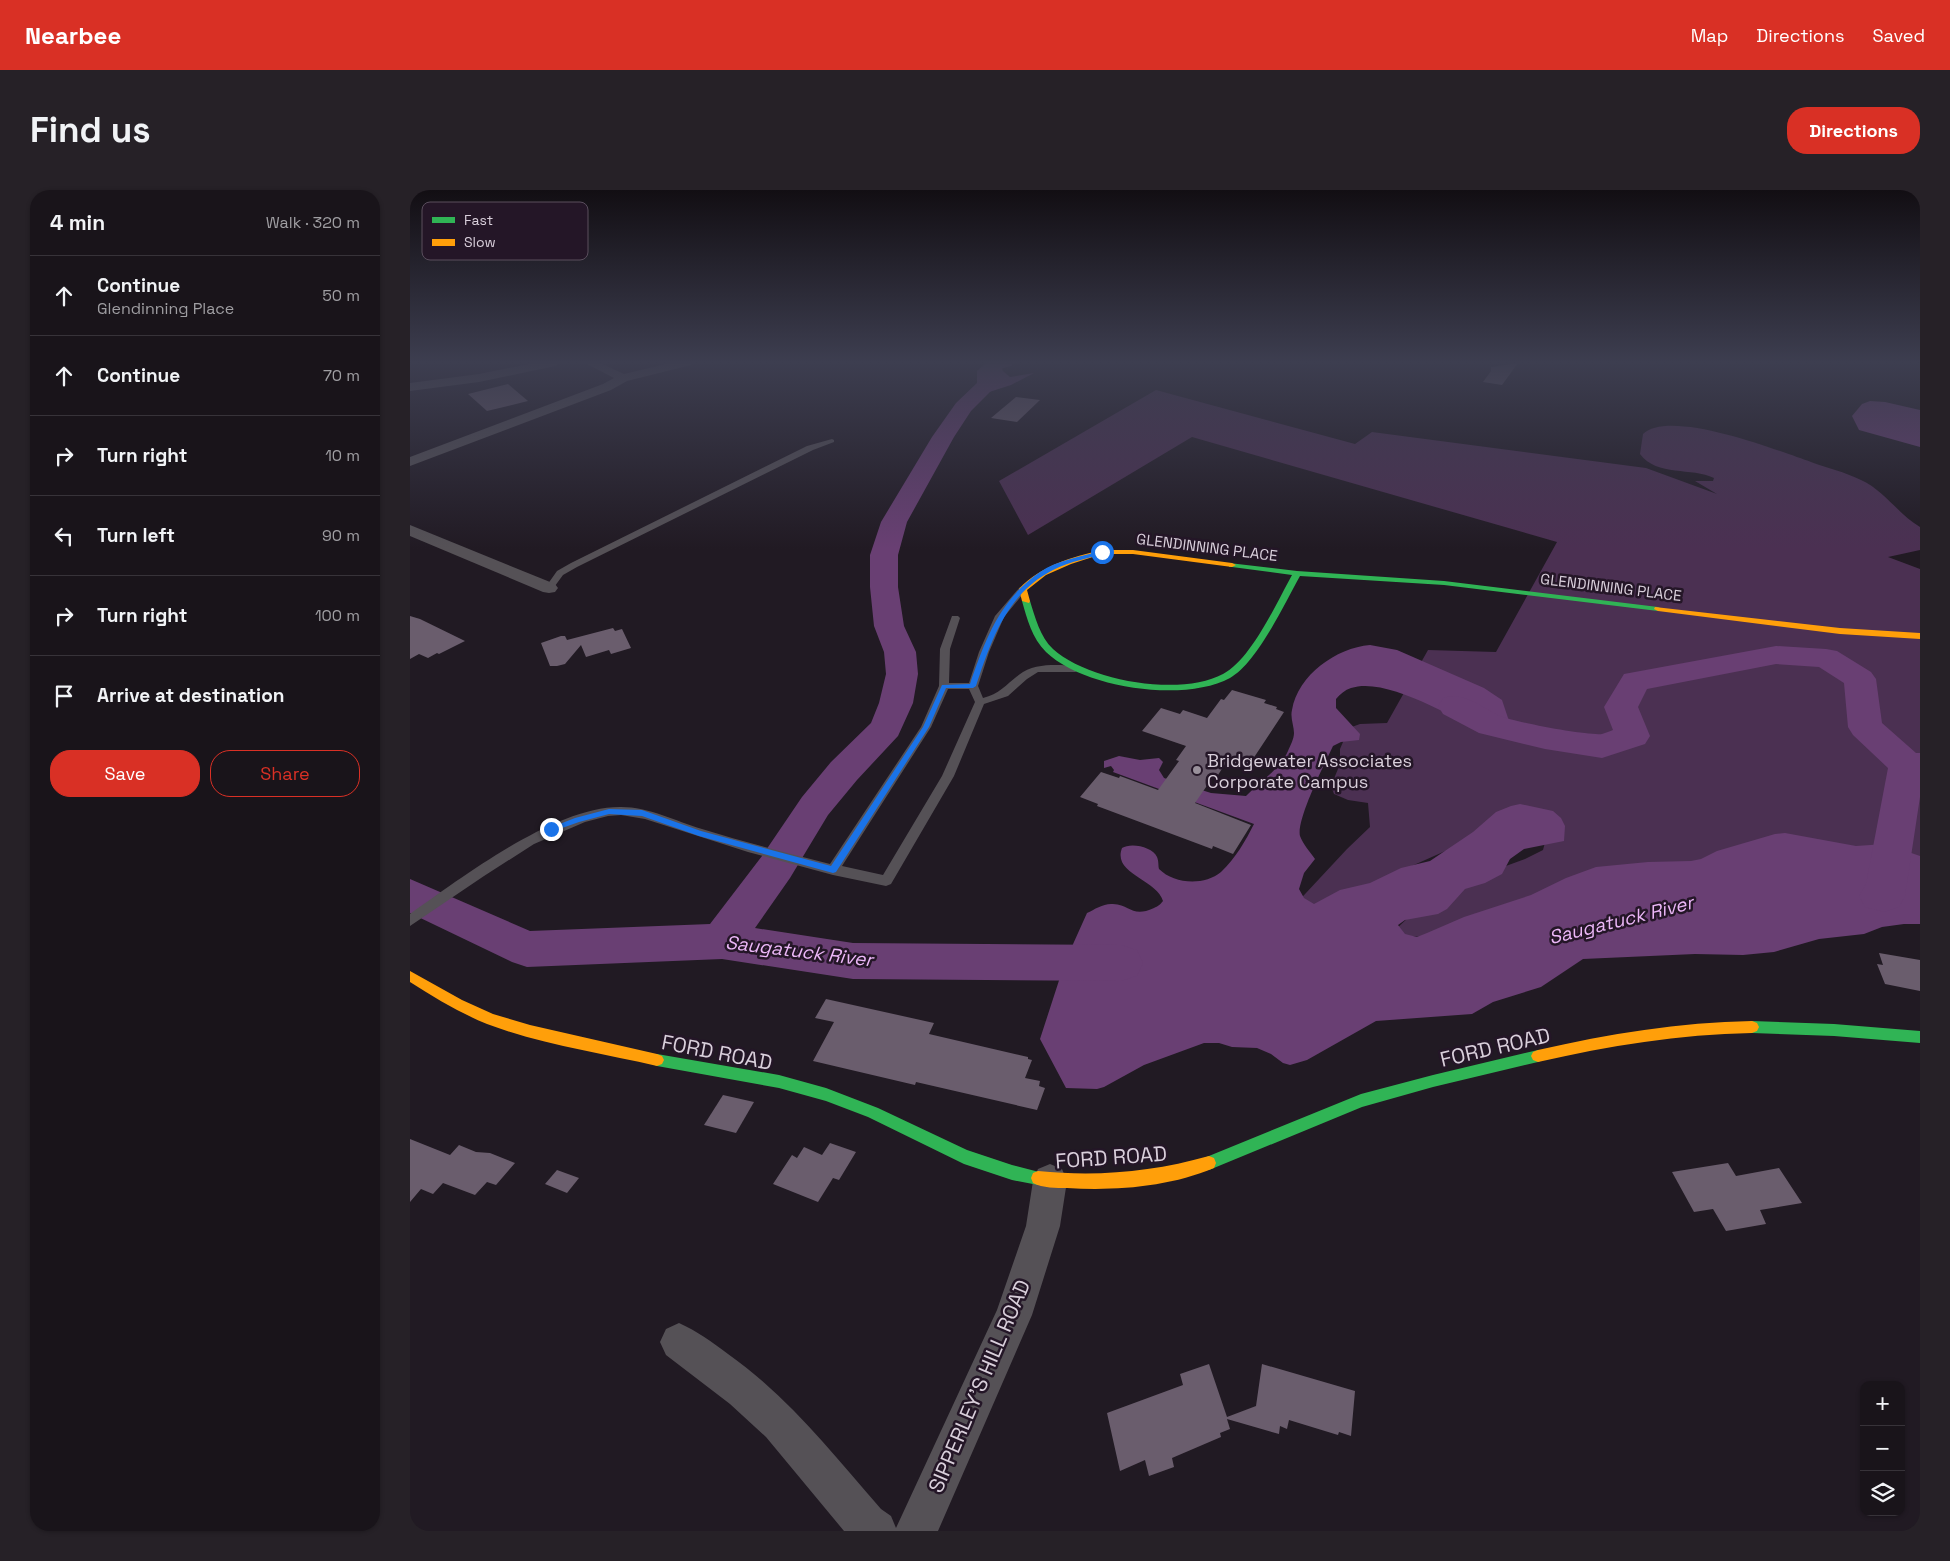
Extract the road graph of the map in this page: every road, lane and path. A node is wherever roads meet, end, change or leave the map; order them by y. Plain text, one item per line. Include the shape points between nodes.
1 (508, 425) edge
2 (832, 441) dead end
3 (410, 462) edge
4 (410, 530) edge
5 (1297, 573) junction
6 (549, 588) joint
7 (1023, 589) junction
8 (955, 618) dead end
9 (1920, 636) edge
10 (1075, 669) junction
11 (944, 686) junction
12 (973, 686) junction
13 (980, 702) junction
14 (833, 870) junction
15 (410, 921) edge
16 (410, 976) edge
17 (1920, 1037) edge
18 (1050, 1181) junction
19 (679, 1342) dead end
20 (876, 1531) edge
21 (916, 1531) edge

1 - 3 street
2 - 6 lane via 810,448 574,565 560,573
4 - 6 street
5 - 7 street, GLENDINNING PLACE via 1133,552 1102,552 1043,573
5 - 9 street, GLENDINNING PLACE via 1444,583 1865,634
5 - 10 street, GLENDINNING PLACE via 1247,659 1227,676 1177,688 1127,683
7 - 10 street, GLENDINNING PLACE via 1035,632 1051,652
7 - 12 lane via 1000,616
8 - 11 lane via 945,649
10 - 13 lane via 1047,667 1034,671 1006,693
11 - 12 lane
11 - 14 lane via 926,727
12 - 13 lane
13 - 14 lane via 948,776 886,881
14 - 15 lane via 699,833 642,813 609,812 551,829 529,841
16 - 18 street, FORD ROAD via 464,1008 488,1017 625,1054 752,1076 836,1098 874,1112 961,1157 1010,1173
17 - 18 street, FORD ROAD via 1816,1029 1740,1028 1693,1029 1622,1038 1378,1095 1305,1121 1195,1167 1150,1177 1094,1182
18 - 21 street, SIPPERLEY'S HILL ROAD via 1043,1226 1014,1315
19 - 20 street via 731,1379 780,1423 866,1524

